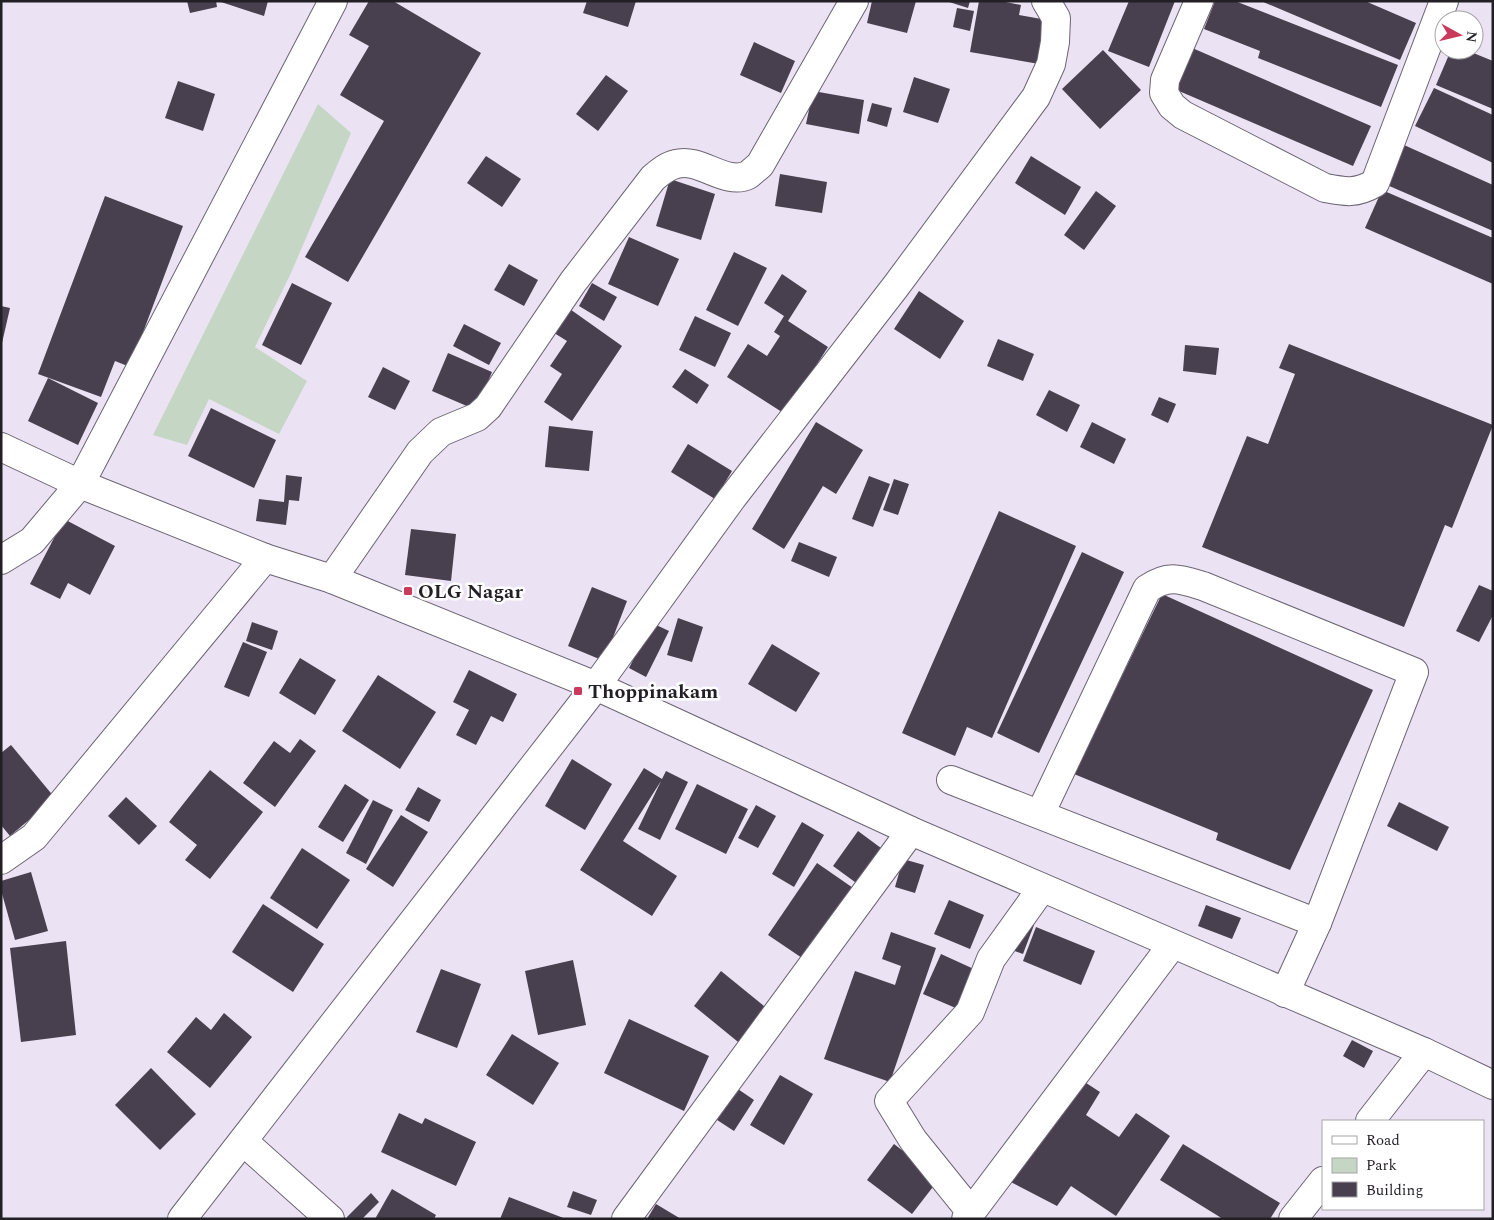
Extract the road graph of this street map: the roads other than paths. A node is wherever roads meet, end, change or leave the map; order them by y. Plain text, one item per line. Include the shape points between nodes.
1 (333, 1) edge
2 (854, 1) edge
3 (1046, 1) edge
4 (1199, 1) edge
5 (1444, 1) edge
6 (1, 446) edge
7 (80, 484) junction
8 (265, 558) junction
9 (1, 560) edge
10 (332, 579) junction
11 (596, 686) junction
12 (950, 780) dead end
13 (1040, 814) junction
14 (911, 832) junction
15 (1, 860) edge
16 (1042, 888) junction
17 (1317, 923) junction
18 (1172, 945) junction
19 (1285, 993) junction
20 (1424, 1052) junction
21 (1493, 1085) edge
22 (1371, 1120) edge
23 (243, 1141) junction
24 (1322, 1182) edge
25 (968, 1215) edge
26 (182, 1219) edge
27 (330, 1219) edge
28 (626, 1219) edge
29 (1293, 1219) edge

1 - 7 street
2 - 10 street via 760,165 747,175 734,178 678,163 653,178 573,282 488,407 477,417 441,432 420,452
3 - 11 street via 1056,18 1055,42 1051,64 1036,97 896,286 732,498
4 - 5 street via 1165,80 1164,93 1172,106 1183,115 1325,188 1346,192 1362,190 1375,183
6 - 7 street
7 - 8 street
7 - 9 street via 32,540
8 - 10 street
8 - 15 street via 34,837
10 - 11 street
11 - 14 street
11 - 23 street
12 - 13 street
13 - 17 street
13 - 17 street via 1148,589 1158,581 1178,578 1203,586 1414,672
14 - 16 street
14 - 28 street
16 - 18 street
16 - 25 street via 991,959 970,1012 889,1102
17 - 19 street
18 - 19 street
18 - 25 street
19 - 20 street
20 - 21 street
20 - 22 street
23 - 26 street
23 - 27 street
24 - 29 street

